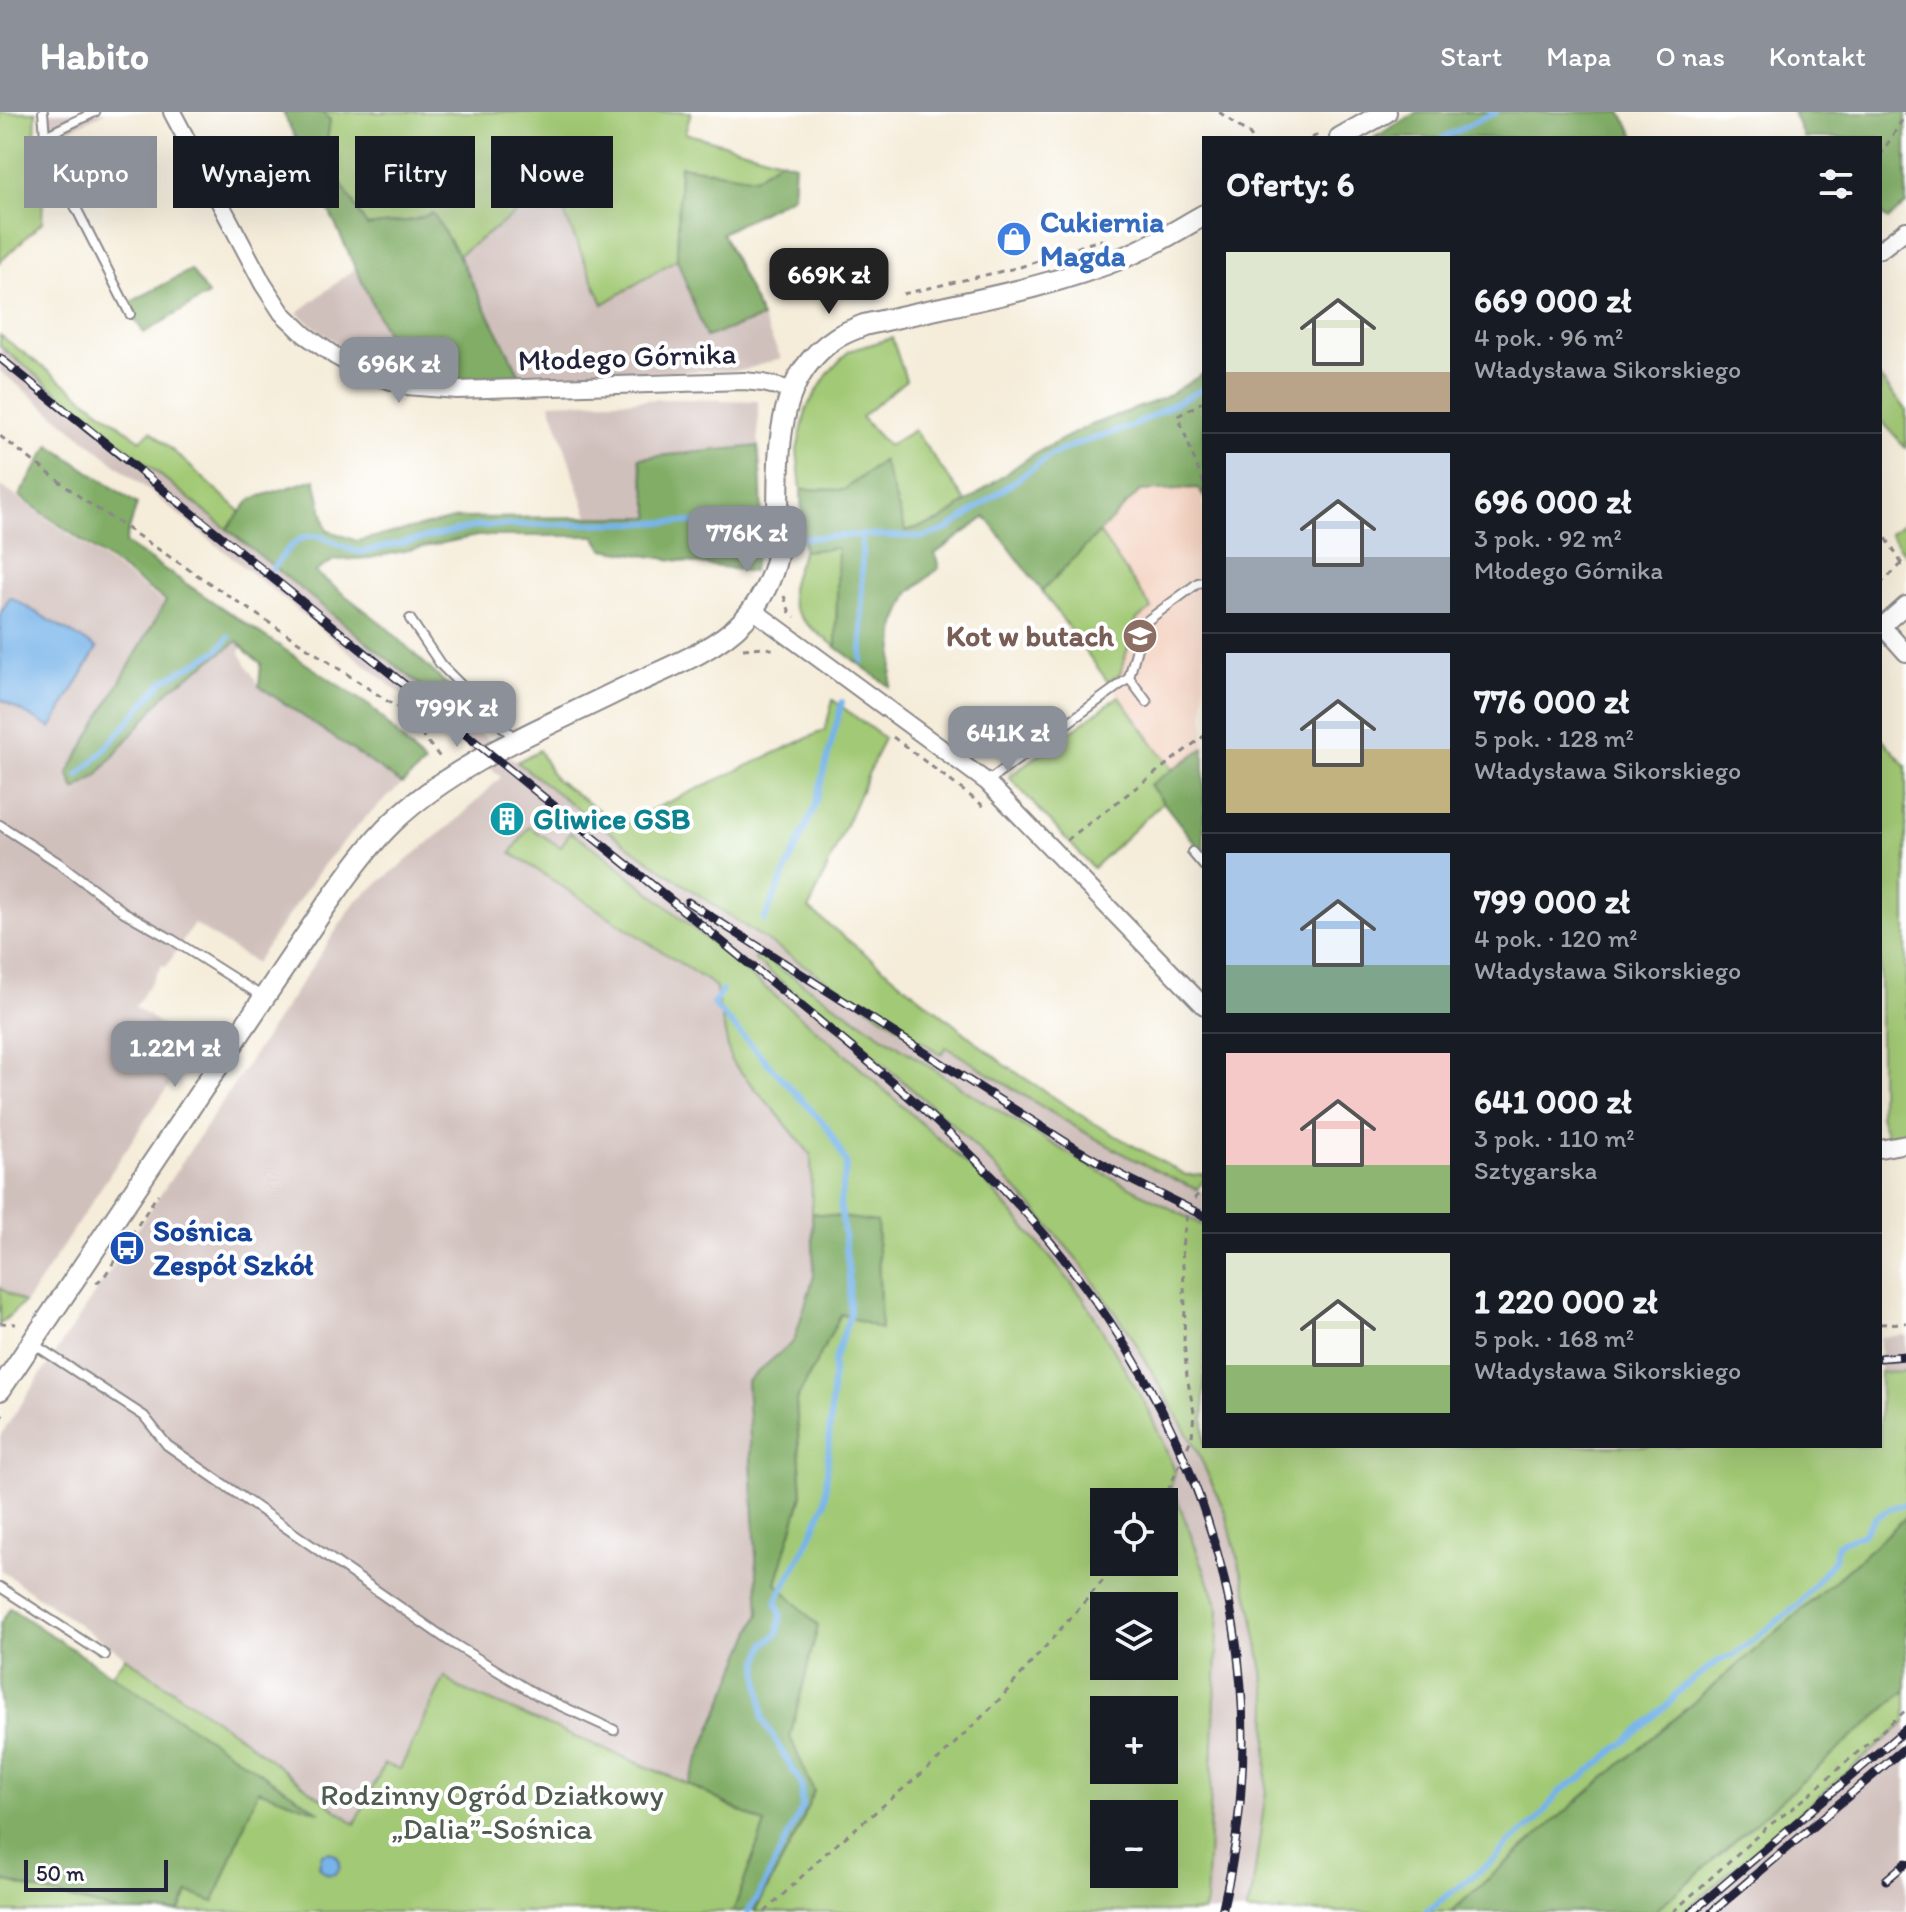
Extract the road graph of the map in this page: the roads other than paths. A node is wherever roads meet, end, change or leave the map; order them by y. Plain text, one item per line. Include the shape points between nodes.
1 (43, 112) edge
2 (95, 112) edge
3 (172, 112) edge
4 (1384, 113) edge
5 (45, 136) joint
6 (1344, 136) edge
7 (76, 208) edge
8 (1202, 216) edge
9 (1906, 230) edge
10 (1882, 248) edge
11 (130, 314) dead end
12 (792, 390) junction
13 (1202, 582) edge
14 (1906, 605) edge
15 (753, 610) junction
16 (410, 619) dead end
17 (1882, 626) edge
18 (1882, 628) edge
19 (1906, 653) edge
20 (1129, 678) junction
21 (1147, 702) dead end
22 (517, 741) junction
23 (987, 782) junction
24 (0, 825) edge
25 (1192, 852) dead end
26 (1202, 864) edge
27 (263, 998) junction
28 (1202, 1004) edge
29 (1906, 1144) edge
30 (1882, 1149) edge
31 (32, 1343) junction
32 (0, 1390) edge
33 (0, 1587) edge
34 (105, 1655) dead end
35 (614, 1730) dead end

1 - 5 lane
2 - 5 lane
3 - 12 street, Młodego Górnika via 282,313 305,335 364,372 406,386 457,390 744,381
4 - 6 street
7 - 11 lane
8 - 12 street via 1130,255 1091,269 838,336 812,358
9 - 10 street
12 - 15 street via 780,443 778,552
13 - 20 lane via 1148,620
14 - 17 street
15 - 22 street via 731,633 696,654
15 - 23 street
16 - 22 lane via 441,665
18 - 19 street
20 - 21 lane
20 - 23 lane
22 - 27 street via 431,790 393,823 359,860
23 - 28 street
24 - 27 lane via 124,912
25 - 26 lane
27 - 31 street
29 - 30 street
31 - 32 street
31 - 35 lane via 144,1416 167,1445 449,1641 537,1695
33 - 34 lane

